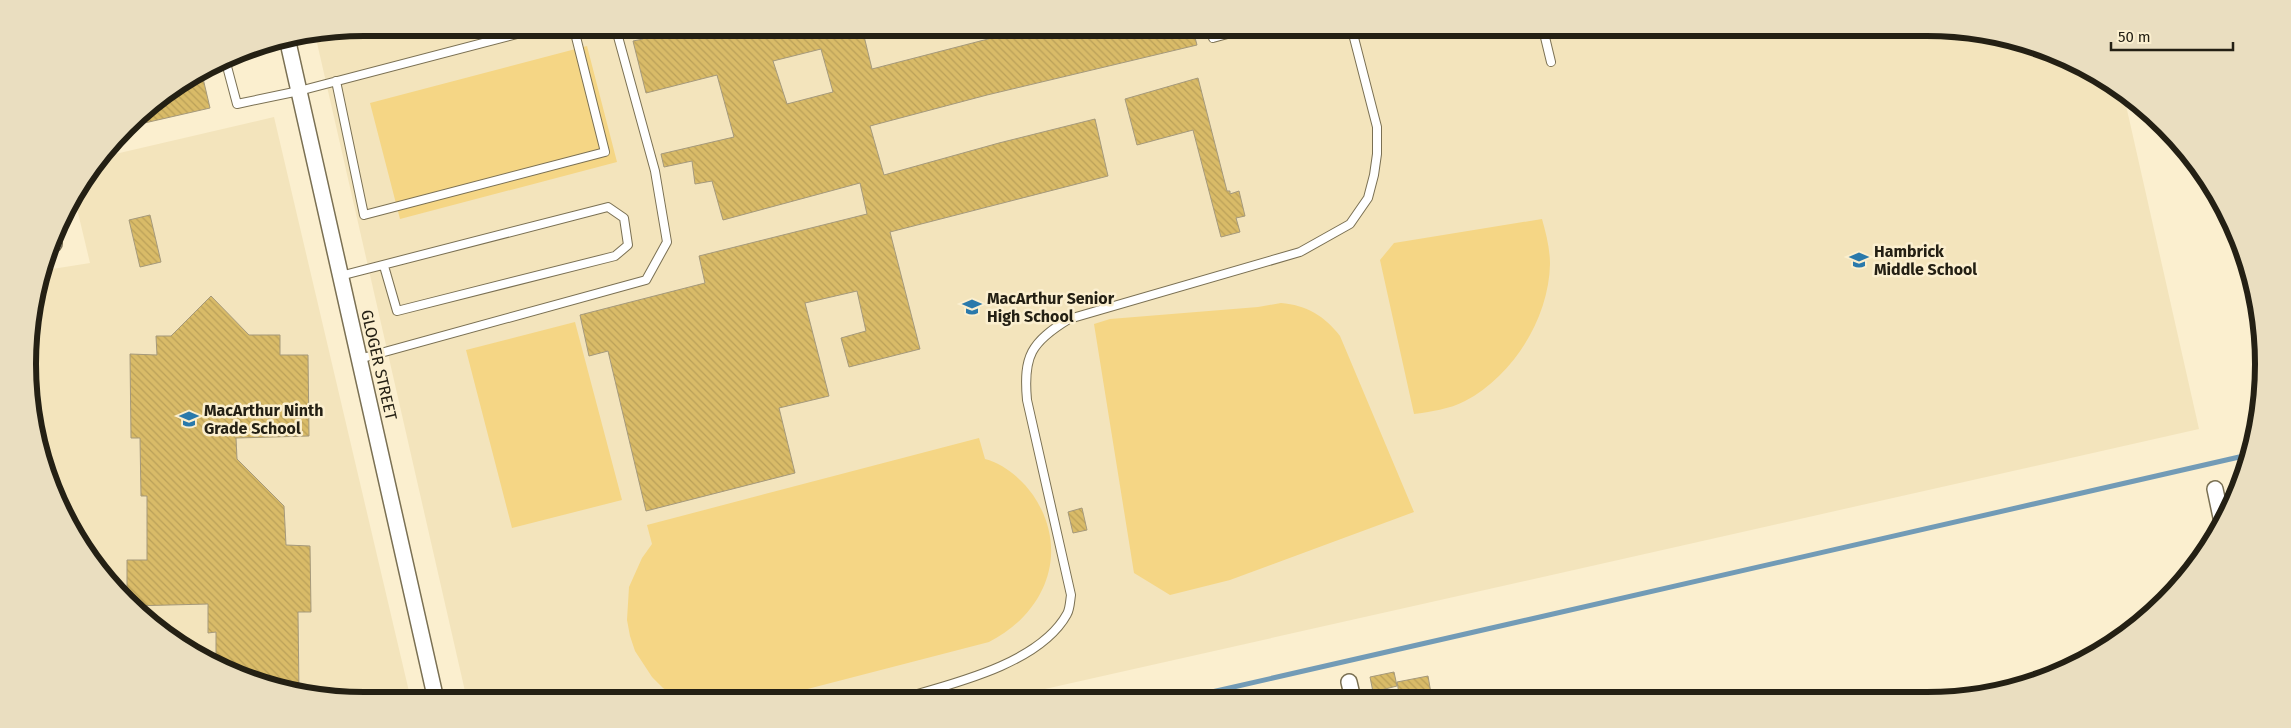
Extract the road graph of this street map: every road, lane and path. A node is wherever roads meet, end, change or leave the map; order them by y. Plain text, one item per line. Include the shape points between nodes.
1 (509, 36) edge
2 (576, 36) edge
3 (618, 36) edge
4 (1354, 36) edge
5 (1545, 36) edge
6 (289, 45) edge
7 (1551, 62) dead end
8 (227, 66) edge
9 (336, 81) junction
10 (299, 91) junction
11 (384, 266) junction
12 (340, 276) junction
13 (359, 359) junction
14 (2215, 489) dead end
15 (2220, 511) edge
16 (1349, 682) dead end
17 (434, 692) edge
18 (923, 692) edge
19 (1351, 692) edge

1 - 9 lane
2 - 9 lane via 605,152 364,215
3 - 13 lane via 655,171 668,242 646,280
4 - 18 lane via 1377,127 1374,174 1368,198 1350,224 1300,252 1069,320 1050,331 1036,345 1025,377 1027,400 1071,595 1068,613 1035,649 1012,662
5 - 7 lane
6 - 10 street, GLOGER STREET
8 - 10 lane via 237,104
9 - 10 lane
10 - 12 street, GLOGER STREET
11 - 11 lane via 608,207 624,218 628,244 615,256 396,311
11 - 12 lane
12 - 13 street, GLOGER STREET
13 - 17 street, GLOGER STREET
14 - 15 street
16 - 19 street

